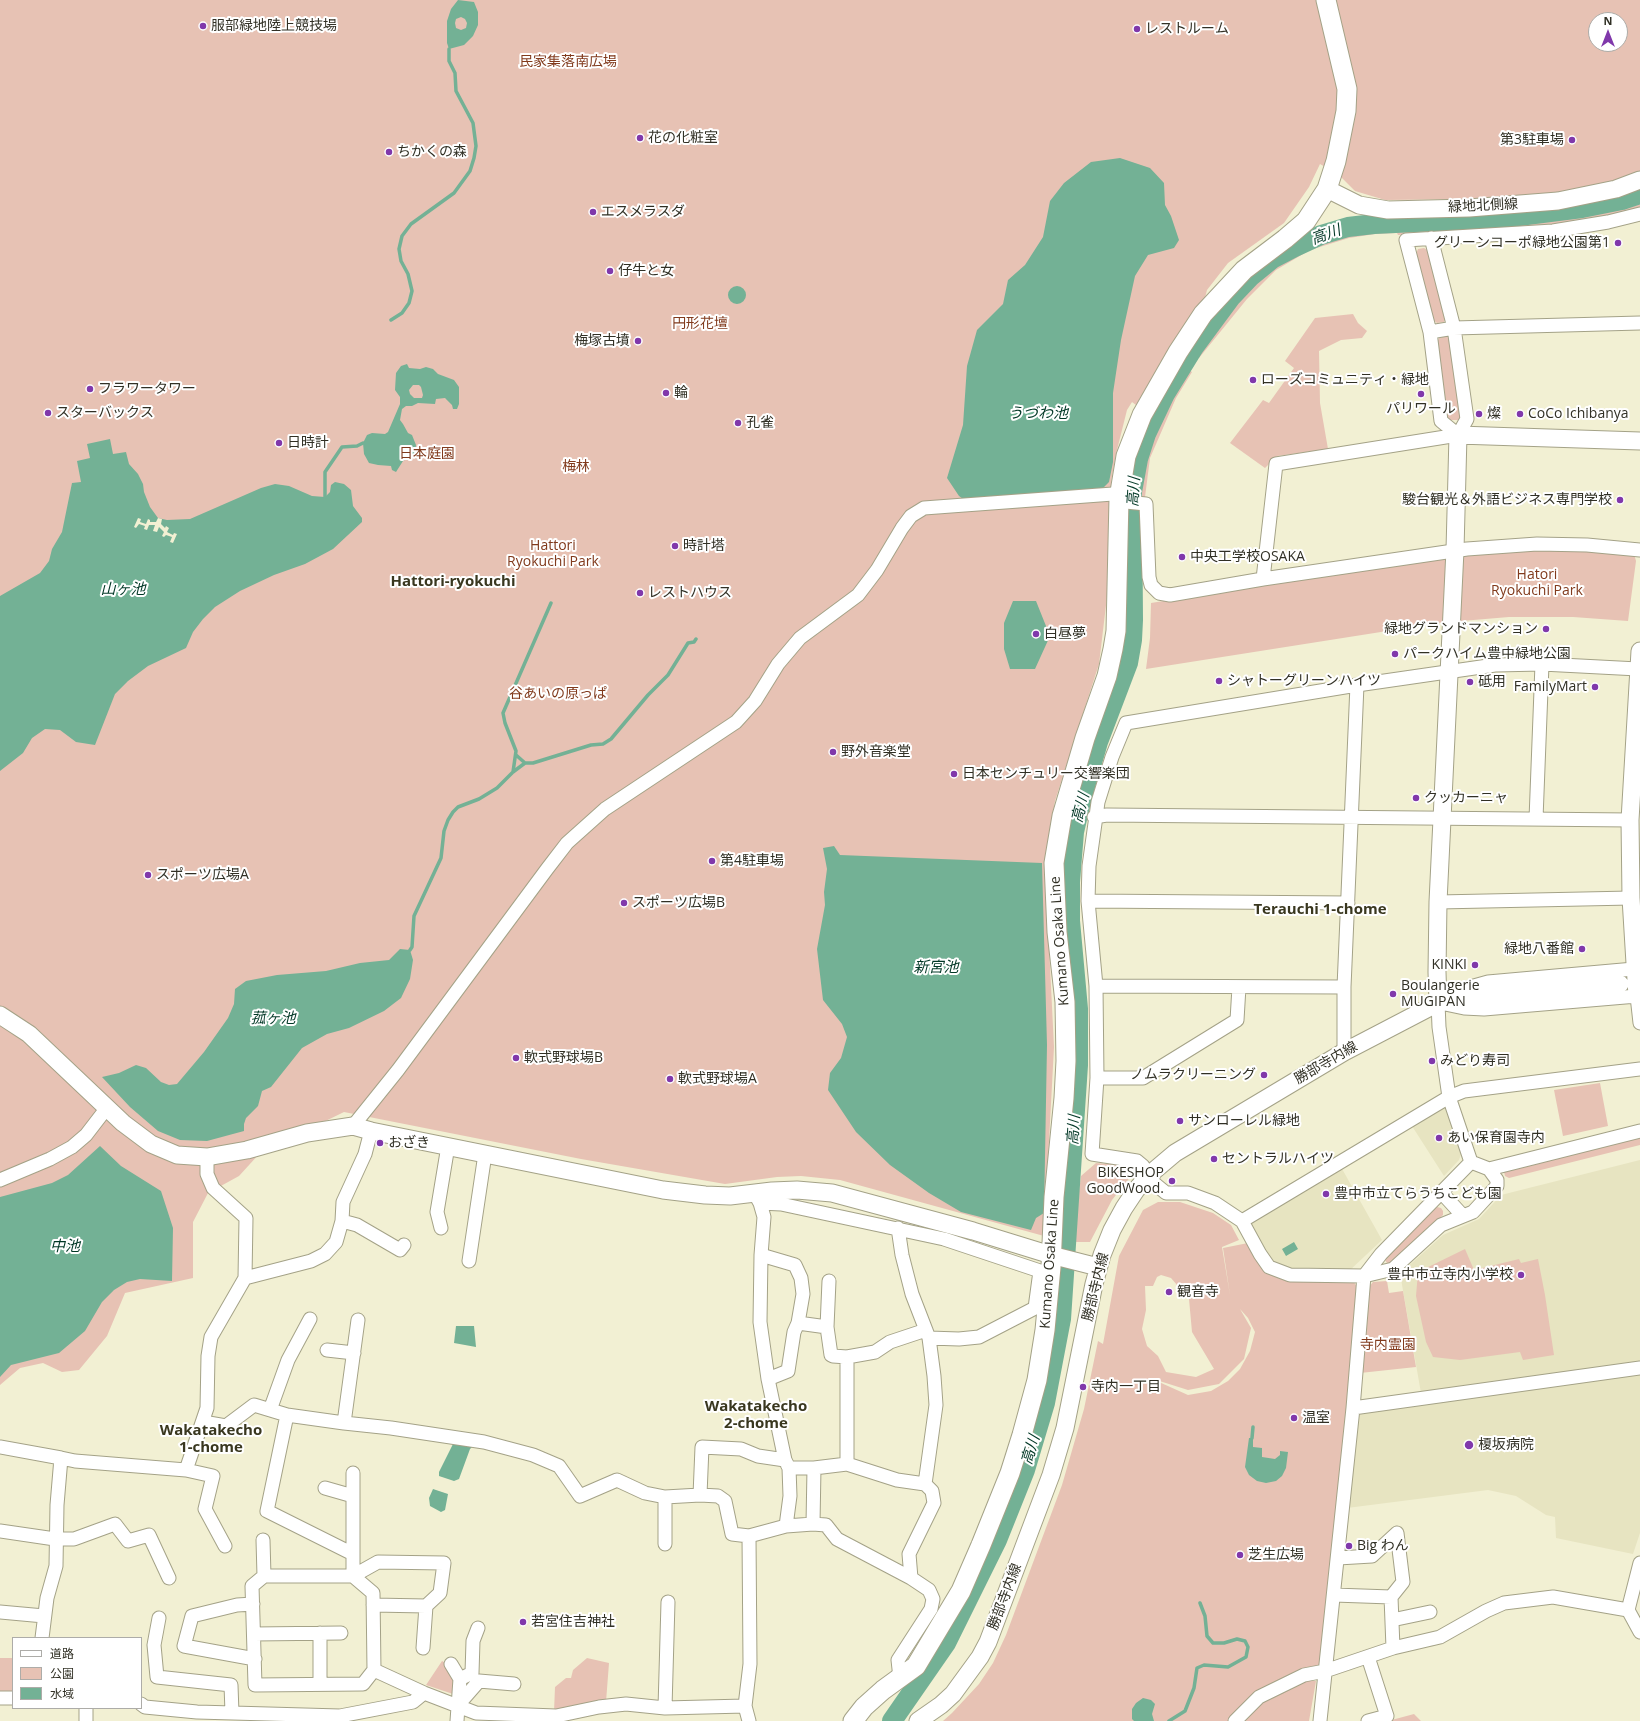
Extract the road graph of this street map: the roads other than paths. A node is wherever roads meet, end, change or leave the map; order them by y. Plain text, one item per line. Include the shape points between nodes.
1 (1326, 0) edge
2 (1640, 180) edge
3 (1327, 189) junction
4 (1640, 214) edge
5 (1431, 238) junction
6 (1640, 323) edge
7 (1454, 328) junction
8 (1430, 332) junction
9 (1458, 435) junction
10 (1640, 441) edge
11 (1127, 501) junction
12 (1640, 550) edge
13 (1454, 557) junction
14 (1263, 579) junction
15 (1640, 651) edge
16 (1542, 664) junction
17 (1638, 669) junction
18 (1449, 671) junction
19 (1357, 685) junction
20 (1094, 817) junction
21 (1352, 817) junction
22 (1442, 818) junction
23 (1536, 819) junction
24 (1630, 820) junction
25 (1631, 898) junction
26 (1088, 901) junction
27 (1438, 902) junction
28 (1348, 903) junction
29 (1634, 969) junction
30 (1620, 984) dead end
31 (1096, 986) junction
32 (1239, 987) junction
33 (1344, 987) junction
34 (1637, 996) junction
35 (1438, 1003) junction
36 (0, 1015) edge
37 (1640, 1023) edge
38 (1344, 1052) junction
39 (1640, 1070) edge
40 (1097, 1078) junction
41 (1450, 1097) junction
42 (106, 1109) junction
43 (353, 1126) junction
44 (371, 1131) junction
45 (1640, 1131) edge
46 (448, 1146) junction
47 (485, 1154) junction
48 (207, 1157) junction
49 (1471, 1162) junction
50 (1489, 1169) junction
51 (1149, 1175) junction
52 (0, 1180) edge
53 (1442, 1193) junction
54 (758, 1198) junction
55 (1463, 1216) junction
56 (1242, 1220) junction
57 (342, 1221) junction
58 (441, 1228) dead end
59 (898, 1228) junction
60 (973, 1231) junction
61 (404, 1245) dead end
62 (967, 1246) junction
63 (761, 1255) junction
64 (1051, 1255) junction
65 (469, 1261) dead end
66 (1090, 1265) junction
67 (1364, 1276) junction
68 (245, 1278) junction
69 (829, 1281) dead end
70 (310, 1318) dead end
71 (358, 1320) dead end
72 (798, 1323) junction
73 (827, 1327) junction
74 (927, 1334) junction
75 (328, 1350) dead end
76 (354, 1353) junction
77 (847, 1357) junction
78 (1640, 1368) edge
79 (768, 1379) junction
80 (1354, 1408) junction
81 (270, 1410) junction
82 (287, 1415) junction
83 (203, 1422) junction
84 (344, 1424) junction
85 (0, 1447) edge
86 (61, 1458) junction
87 (787, 1464) junction
88 (846, 1464) junction
89 (814, 1468) junction
90 (186, 1470) junction
91 (353, 1473) dead end
92 (925, 1484) junction
93 (325, 1488) dead end
94 (700, 1495) junction
95 (353, 1496) junction
96 (665, 1497) junction
97 (813, 1524) junction
98 (786, 1526) junction
99 (0, 1532) edge
100 (748, 1536) junction
101 (55, 1539) junction
102 (264, 1540) dead end
103 (665, 1544) dead end
104 (225, 1546) dead end
105 (353, 1554) junction
106 (1338, 1558) junction
107 (1640, 1563) edge
108 (264, 1576) junction
109 (353, 1576) junction
110 (169, 1578) dead end
111 (911, 1578) junction
112 (1334, 1595) junction
113 (1391, 1597) junction
114 (668, 1602) dead end
115 (253, 1604) junction
116 (373, 1605) junction
117 (426, 1606) junction
118 (1628, 1610) junction
119 (0, 1612) edge
120 (1430, 1612) dead end
121 (44, 1616) junction
122 (159, 1618) dead end
123 (1392, 1620) junction
124 (478, 1628) dead end
125 (1640, 1632) edge
126 (320, 1633) junction
127 (341, 1633) dead end
128 (254, 1634) junction
129 (42, 1637) edge
130 (423, 1648) dead end
131 (1393, 1648) junction
132 (1368, 1657) junction
133 (254, 1659) junction
134 (451, 1664) dead end
135 (374, 1670) junction
136 (1325, 1671) junction
137 (900, 1678) junction
138 (460, 1679) junction
139 (320, 1684) junction
140 (514, 1684) dead end
141 (424, 1692) junction
142 (0, 1698) edge
143 (12, 1698) edge
144 (142, 1705) edge
145 (458, 1705) junction
146 (745, 1706) junction
147 (665, 1708) junction
148 (86, 1709) edge
149 (232, 1713) junction
150 (86, 1721) edge
151 (457, 1721) edge
152 (749, 1721) edge
153 (853, 1721) edge
154 (918, 1721) edge
155 (1235, 1721) edge
156 (1320, 1721) edge
157 (1368, 1721) edge

1 - 3 main road, Kumano Osaka Line via 1347,89 1346,111 1336,162
2 - 3 street, 緑地北側線 via 1616,189 1558,201 1469,208 1388,210 1359,205
3 - 11 main road, Kumano Osaka Line via 1306,221 1244,270 1204,314 1182,346 1142,415 1126,456
4 - 5 street via 1553,231
5 - 7 street
5 - 8 street via 1406,240
6 - 7 street
7 - 8 street
7 - 9 street via 1467,419
8 - 9 street via 1441,422
9 - 10 street
9 - 13 street
9 - 14 street via 1276,464
11 - 14 street via 1146,504 1149,576 1151,585 1159,593 1170,595
11 - 43 street via 925,512 914,520 880,572 860,597 803,640 781,667 759,702 738,725 607,813 571,847 550,871 402,1072
11 - 64 main road, Kumano Osaka Line via 1113,649 1107,676 1062,816 1054,863 1056,932 1065,1002 1066,1061
12 - 13 street via 1537,544
13 - 14 street
13 - 18 street
15 - 17 street
16 - 17 street
16 - 18 street via 1495,665
16 - 23 street
17 - 24 street
18 - 19 street
18 - 22 street
19 - 20 street via 1126,723 1112,757
19 - 21 street
20 - 21 street
20 - 26 street
21 - 22 street
21 - 28 street
22 - 23 street
22 - 27 street
23 - 24 street
24 - 25 street
25 - 27 street
25 - 29 street
26 - 28 street
26 - 31 street
27 - 35 street
28 - 33 street
29 - 34 street
29 - 35 street via 1488,982 1463,989
30 - 35 street, 勝部寺内線 via 1483,995
31 - 32 street
31 - 40 street
32 - 33 street
32 - 40 street via 1237,1020 1143,1078
33 - 38 street
34 - 35 street via 1484,1009
34 - 37 street
35 - 38 street, 勝部寺内線
35 - 41 street via 1439,1027
36 - 42 street via 29,1034
38 - 51 street, 勝部寺内線 via 1175,1153
39 - 41 street via 1464,1091
40 - 51 street via 1092,1154 1137,1161
41 - 49 street
41 - 56 street
42 - 48 street via 151,1144 178,1155
42 - 52 street via 86,1135 72,1147
43 - 44 street
43 - 48 street via 307,1132 247,1150
44 - 46 street
44 - 57 street via 366,1154 343,1202
45 - 50 street
46 - 47 street
46 - 58 street via 437,1212
47 - 54 street via 663,1190 705,1196
47 - 65 street
48 - 68 street via 207,1174 213,1188 246,1218
49 - 50 street
49 - 53 street
50 - 55 street via 1497,1180 1497,1186 1473,1212
51 - 56 street via 1155,1184 1166,1192 1188,1193 1215,1203
51 - 66 street, 勝部寺内線 via 1124,1208
53 - 55 street
53 - 67 street via 1381,1254
54 - 59 street
54 - 60 street via 772,1191 832,1193
54 - 63 street via 764,1217
55 - 67 street via 1441,1225 1393,1269
56 - 67 street via 1269,1267 1290,1275
57 - 61 street via 357,1225 400,1250
57 - 68 street via 336,1242 325,1254 311,1261
59 - 62 street
59 - 74 street via 912,1294
60 - 62 street
60 - 64 street
62 - 74 street via 1040,1271 1035,1308 979,1338 959,1339
63 - 72 street via 795,1266 801,1278 803,1294
63 - 79 street via 760,1322
64 - 66 street
64 - 137 main road, Kumano Osaka Line via 1046,1324 1037,1380 1010,1473 961,1591 916,1666
66 - 154 street, 勝部寺内線 via 1077,1372 1051,1475 988,1642 953,1694
67 - 80 street
68 - 83 street via 211,1337 207,1408
69 - 73 street
70 - 81 street via 288,1360
71 - 76 street
72 - 73 street
72 - 79 street via 794,1332 788,1371
73 - 77 street via 831,1355
74 - 77 street via 890,1342 875,1352
74 - 92 street via 936,1405
75 - 76 street
76 - 84 street
77 - 88 street
78 - 80 street
79 - 87 street
80 - 106 street
81 - 82 street
81 - 83 street via 254,1405 226,1426
82 - 84 street
82 - 105 street via 267,1511
83 - 90 street
84 - 96 street via 391,1428 484,1442 533,1455 559,1466 580,1496 617,1480 645,1493
85 - 86 street
86 - 90 street
86 - 101 street
87 - 89 street
87 - 94 street via 741,1449 702,1447
87 - 98 street via 790,1496
88 - 89 street
88 - 92 street via 897,1480
89 - 97 street
90 - 104 street via 213,1476 205,1509
91 - 95 street
92 - 111 street via 932,1490 934,1503 909,1554
93 - 95 street
94 - 96 street
94 - 100 street via 718,1496 725,1501 732,1534
95 - 105 street
96 - 103 street
97 - 98 street
97 - 111 street via 826,1525 837,1539
98 - 100 street
99 - 101 street
100 - 146 street via 750,1664
101 - 110 street via 74,1539 115,1524 128,1541 149,1535
101 - 121 street via 56,1566
102 - 108 street
105 - 109 street
106 - 112 street
106 - 113 street via 1372,1556 1397,1533 1403,1582
107 - 118 street
108 - 109 street
108 - 115 street via 252,1586
109 - 116 street via 373,1593
109 - 117 street via 378,1562 444,1563 440,1594
111 - 137 street via 929,1590 933,1599 932,1609 898,1660
112 - 113 street
112 - 136 street
113 - 123 street
114 - 147 street
115 - 128 street
115 - 133 street via 237,1605 192,1616 184,1646
116 - 117 street
116 - 135 street
117 - 130 street
118 - 125 street
118 - 131 street via 1553,1597 1504,1603 1440,1637
119 - 121 street
120 - 123 street
121 - 129 street
122 - 149 street via 154,1645 157,1676 231,1685
123 - 131 street
124 - 138 street via 473,1641 472,1673
126 - 127 street
126 - 128 street
126 - 139 street
128 - 133 street
131 - 132 street
132 - 136 street
132 - 157 street via 1387,1716
133 - 139 street via 255,1685
134 - 138 street
135 - 139 street via 363,1684
135 - 141 street
136 - 155 street via 1304,1675 1259,1697
136 - 156 street
137 - 153 main road, Kumano Osaka Line via 864,1707
138 - 145 street
140 - 145 street via 479,1682
141 - 145 street
141 - 149 street via 413,1702 340,1716
142 - 143 street
144 - 149 street via 189,1712
145 - 147 street via 476,1713 556,1716 599,1706 626,1704
145 - 151 street
146 - 147 street
146 - 152 street
148 - 150 street

